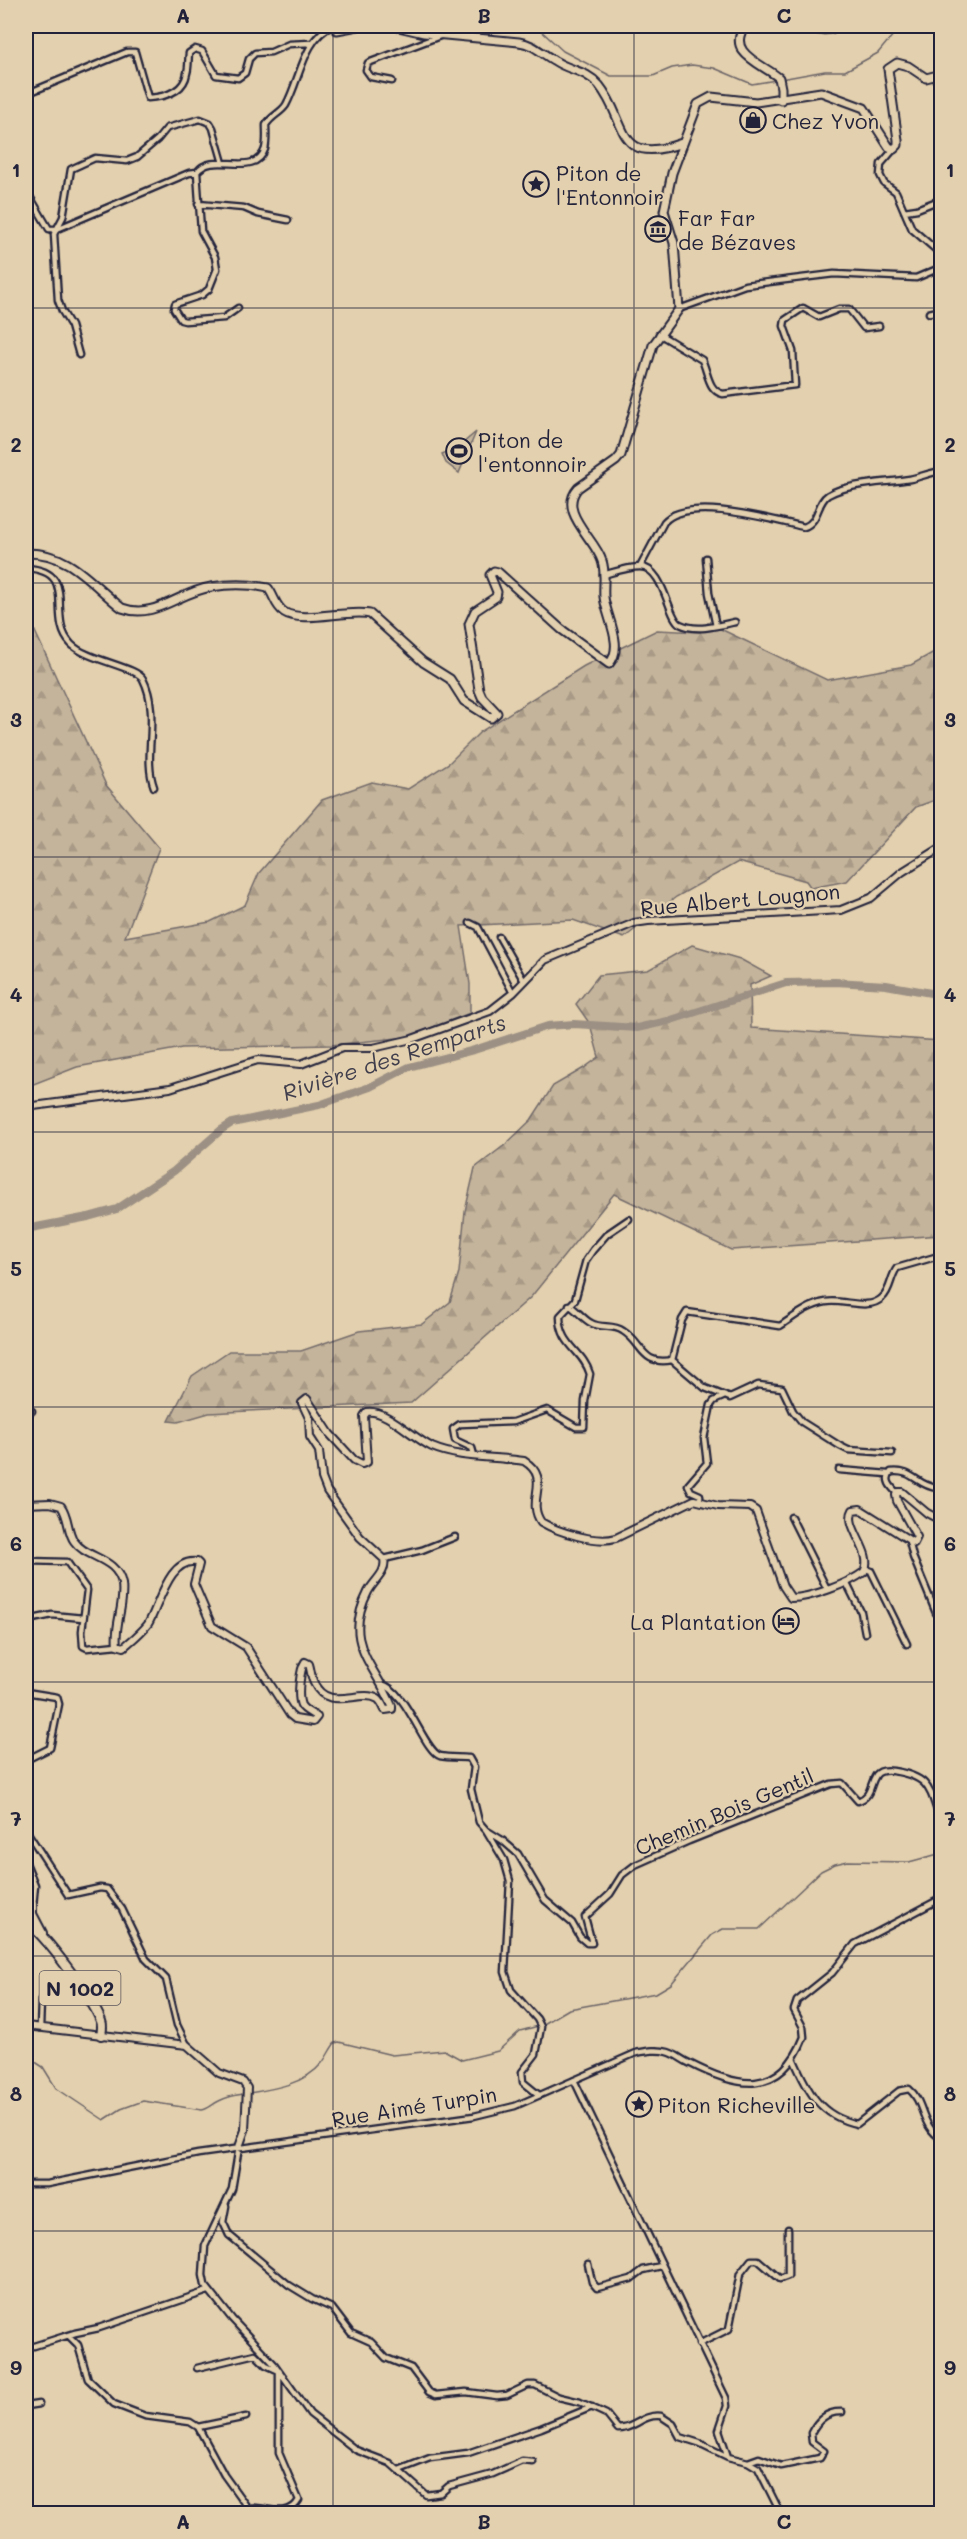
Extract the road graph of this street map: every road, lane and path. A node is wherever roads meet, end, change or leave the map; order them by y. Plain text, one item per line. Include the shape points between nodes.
1 (332, 26) edge
2 (358, 26) edge
3 (394, 26) edge
4 (746, 26) edge
5 (804, 26) edge
6 (841, 26) edge
7 (442, 35) junction
8 (311, 43) junction
9 (942, 74) edge
10 (392, 81) dead end
11 (26, 94) edge
12 (781, 97) junction
13 (682, 143) junction
14 (894, 149) junction
15 (223, 163) junction
16 (197, 172) junction
17 (26, 190) edge
18 (942, 199) edge
19 (198, 204) junction
20 (904, 211) junction
21 (288, 220) dead end
22 (57, 229) junction
23 (942, 255) edge
24 (942, 267) edge
25 (238, 308) dead end
26 (679, 309) junction
27 (942, 310) edge
28 (929, 313) dead end
29 (879, 326) dead end
30 (659, 334) junction
31 (79, 355) dead end
32 (942, 471) edge
33 (26, 553) edge
34 (705, 558) dead end
35 (640, 567) junction
36 (26, 568) edge
37 (603, 575) junction
38 (735, 622) dead end
39 (716, 626) junction
40 (154, 787) dead end
41 (942, 847) edge
42 (470, 923) dead end
43 (499, 937) dead end
44 (524, 981) junction
45 (513, 993) junction
46 (26, 1107) edge
47 (628, 1219) dead end
48 (942, 1255) edge
49 (569, 1305) junction
50 (672, 1360) junction
51 (725, 1396) junction
52 (26, 1411) edge
53 (32, 1411) dead end
54 (892, 1453) dead end
55 (474, 1455) junction
56 (839, 1470) dead end
57 (888, 1474) junction
58 (937, 1488) dead end
59 (897, 1493) junction
60 (700, 1500) junction
61 (26, 1504) edge
62 (791, 1517) dead end
63 (942, 1521) edge
64 (455, 1537) dead end
65 (909, 1541) junction
66 (384, 1559) junction
67 (26, 1561) edge
68 (866, 1569) junction
69 (846, 1582) junction
70 (827, 1589) junction
71 (936, 1613) dead end
72 (82, 1618) junction
73 (28, 1620) dead end
74 (865, 1634) dead end
75 (907, 1644) dead end
76 (117, 1645) junction
77 (381, 1684) junction
78 (26, 1692) edge
79 (26, 1760) edge
80 (942, 1825) edge
81 (26, 1830) edge
82 (486, 1830) junction
83 (26, 1863) edge
84 (35, 1885) junction
85 (26, 1898) edge
86 (942, 1898) edge
87 (29, 1915) edge
88 (50, 1983) dead end
89 (26, 2025) edge
90 (40, 2028) junction
91 (101, 2035) junction
92 (187, 2044) junction
93 (792, 2057) junction
94 (574, 2080) junction
95 (539, 2095) junction
96 (942, 2139) edge
97 (239, 2147) junction
98 (26, 2184) edge
99 (226, 2206) junction
100 (788, 2229) dead end
101 (588, 2264) dead end
102 (661, 2266) junction
103 (208, 2291) junction
104 (69, 2336) junction
105 (699, 2344) junction
106 (26, 2346) edge
107 (197, 2368) dead end
108 (279, 2372) junction
109 (39, 2404) dead end
110 (26, 2406) edge
111 (592, 2408) junction
112 (842, 2412) dead end
113 (246, 2417) dead end
114 (198, 2427) junction
115 (728, 2457) junction
116 (532, 2462) dead end
117 (748, 2462) junction
118 (399, 2470) junction
119 (249, 2508) junction
120 (252, 2514) edge
121 (781, 2514) edge

1 - 2 main road via 337,30
1 - 8 street
3 - 7 main road
4 - 12 main road via 740,44 755,64 781,82
5 - 6 street via 817,31
7 - 10 street via 368,63 366,70 371,77
7 - 13 main road via 533,45 554,61 583,71 594,80 633,145 657,150
8 - 11 street via 255,53 238,78 216,75 202,51 195,49 189,53 183,83 164,97 148,98 135,52
8 - 15 street via 284,108 266,124 263,153 248,164
9 - 14 main road via 926,78 897,63 888,69 898,140
12 - 13 main road via 756,102 706,98 698,104
12 - 14 main road via 821,92 846,100 868,112
13 - 26 main road via 664,211 674,243
14 - 20 street via 881,164 880,175 896,192
15 - 16 street via 208,163
15 - 22 street via 210,123 200,118 173,125 128,162 95,158 71,169 63,217
16 - 19 street
16 - 22 street
17 - 22 street via 49,229
18 - 20 street
19 - 21 street via 244,208
19 - 25 street via 201,231 217,268 213,282 202,295 175,303 176,314 185,321 221,318
20 - 23 street via 912,229
22 - 31 street via 54,234 58,300
24 - 26 street via 916,278 834,274 745,285
26 - 30 main road
27 - 28 street
29 - 30 street via 864,328 849,309 819,317 803,308 785,320 784,326 793,351 795,385 723,394 711,387 702,360
30 - 37 main road via 648,359 621,455 579,488 571,502 576,519 603,562
32 - 35 street via 831,494 822,502 814,521 804,527 744,512 682,512 664,522
33 - 37 main road via 49,554 66,561 122,608 141,613 211,587 258,586 268,588 288,614 370,614 423,662 450,679 464,701 491,718 497,713 479,690 469,624 475,611 496,597 498,592 490,575 498,572 609,664 615,650
34 - 39 street
35 - 37 street
35 - 39 street via 648,569 666,593 676,621 693,628
36 - 40 street via 54,577 61,620 71,644 85,654 142,676 153,726 149,762
38 - 39 street
41 - 44 street, Rue Albert Lougnon via 902,872 871,898 841,910 641,922 545,960
42 - 45 street via 478,927
43 - 44 street
44 - 45 street, Rue Albert Lougnon
45 - 46 street, Rue Albert Lougnon via 490,1011 412,1039 373,1048 342,1048 301,1064 258,1060 170,1088
47 - 49 street via 607,1234 589,1255 578,1292
48 - 50 street via 897,1268 888,1290 873,1303 824,1302 792,1315 780,1326 687,1312
49 - 50 street via 590,1323 624,1331 653,1360
49 - 55 street via 561,1313 561,1331 590,1374 584,1427 548,1410 513,1422 460,1424 453,1429 455,1440 472,1448
50 - 51 street via 705,1388
51 - 54 street via 737,1397 758,1385 782,1388 802,1422 840,1446
51 - 60 street via 711,1405 704,1438 707,1463 688,1485 700,1495
52 - 53 street
55 - 60 street via 524,1461 532,1466 539,1482 534,1507 541,1522 594,1540 616,1538
55 - 66 street via 432,1447 372,1411 364,1416 367,1462 362,1464 330,1434 309,1400 303,1401 327,1491 360,1537
56 - 57 street
57 - 58 street via 904,1472
57 - 59 street via 888,1483
59 - 63 street via 903,1492 927,1514
59 - 65 street via 898,1506 917,1537 914,1543
60 - 70 street via 756,1511 791,1598
61 - 76 street via 62,1506 74,1540 105,1560 120,1578
62 - 70 street
64 - 66 street
65 - 68 street via 860,1509 853,1510 850,1518 866,1558
65 - 71 street
66 - 77 street via 383,1571 368,1591 358,1630 358,1641
67 - 72 street via 66,1562 87,1590
68 - 69 street
68 - 75 street via 871,1571
69 - 70 street
69 - 74 street via 861,1612
72 - 73 street via 52,1615
72 - 76 street via 82,1641 87,1648
76 - 77 street via 124,1647 139,1634 177,1569 192,1561 200,1564 194,1584 212,1626 246,1647 295,1719 313,1722 317,1717 301,1705 300,1673 304,1662 309,1664 315,1686 326,1695 341,1699 371,1696 389,1711 392,1706
77 - 82 street, Chemin Bois Gentil via 391,1688 433,1751 472,1760 471,1789 476,1817
78 - 79 street via 57,1697 59,1704 50,1748
80 - 82 street, Chemin Bois Gentil via 927,1783 921,1778 881,1771 865,1798 858,1801 842,1783 831,1784 635,1865 585,1917 592,1943 580,1937 572,1923 545,1899 518,1854
81 - 92 street via 68,1895 107,1889 122,1908 146,1959 166,1979 177,2025
82 - 95 street via 504,1860 510,1881 505,1972 508,1983 541,2025 536,2054 522,2072 523,2082
83 - 84 street
84 - 85 street
84 - 87 street
85 - 87 main road
86 - 93 street, Rue Aimé Turpin via 855,1944 832,1973 797,2001 794,2010 804,2037
87 - 91 main road, N 1002 via 85,1994 100,2020
88 - 90 street via 41,2000
89 - 90 street
90 - 91 street
91 - 92 street
92 - 97 street via 219,2073 243,2082 248,2088 245,2130
93 - 94 street, Rue Aimé Turpin via 781,2073 754,2084 741,2084 659,2050 636,2053
93 - 96 street via 812,2097 845,2121 857,2124 899,2091 909,2089 928,2128
94 - 95 street, Rue Aimé Turpin
94 - 102 street
95 - 97 street, Rue Aimé Turpin via 515,2106 451,2120
97 - 98 street, Rue Aimé Turpin via 47,2184
97 - 99 street
99 - 103 street via 206,2246 202,2275
99 - 111 street via 223,2222 229,2235 289,2285 332,2308 351,2333 371,2342 386,2358 411,2368 429,2392 497,2396 531,2384
100 - 105 street via 788,2276 780,2279 758,2260 752,2260 740,2274 729,2329
101 - 102 street via 597,2288
102 - 105 street
103 - 104 street
103 - 108 street
104 - 106 street
104 - 114 street via 78,2345 88,2379 114,2404 145,2416 190,2421
105 - 115 street via 726,2398 728,2406 719,2430
107 - 108 street via 255,2354
108 - 118 street via 309,2414 357,2450
108 - 119 street via 279,2454 299,2499 292,2508 281,2512
109 - 110 street
111 - 115 street via 606,2414 623,2430 645,2417 662,2416 673,2424 680,2438
111 - 118 street via 468,2453 430,2458
112 - 117 street via 835,2411 819,2420 811,2433 813,2442 824,2451 820,2458 781,2466 759,2458
113 - 114 street
114 - 119 street via 229,2484
115 - 117 street
116 - 118 street via 522,2461 494,2474 449,2486 441,2493 426,2495
117 - 121 street via 762,2473
119 - 120 street

